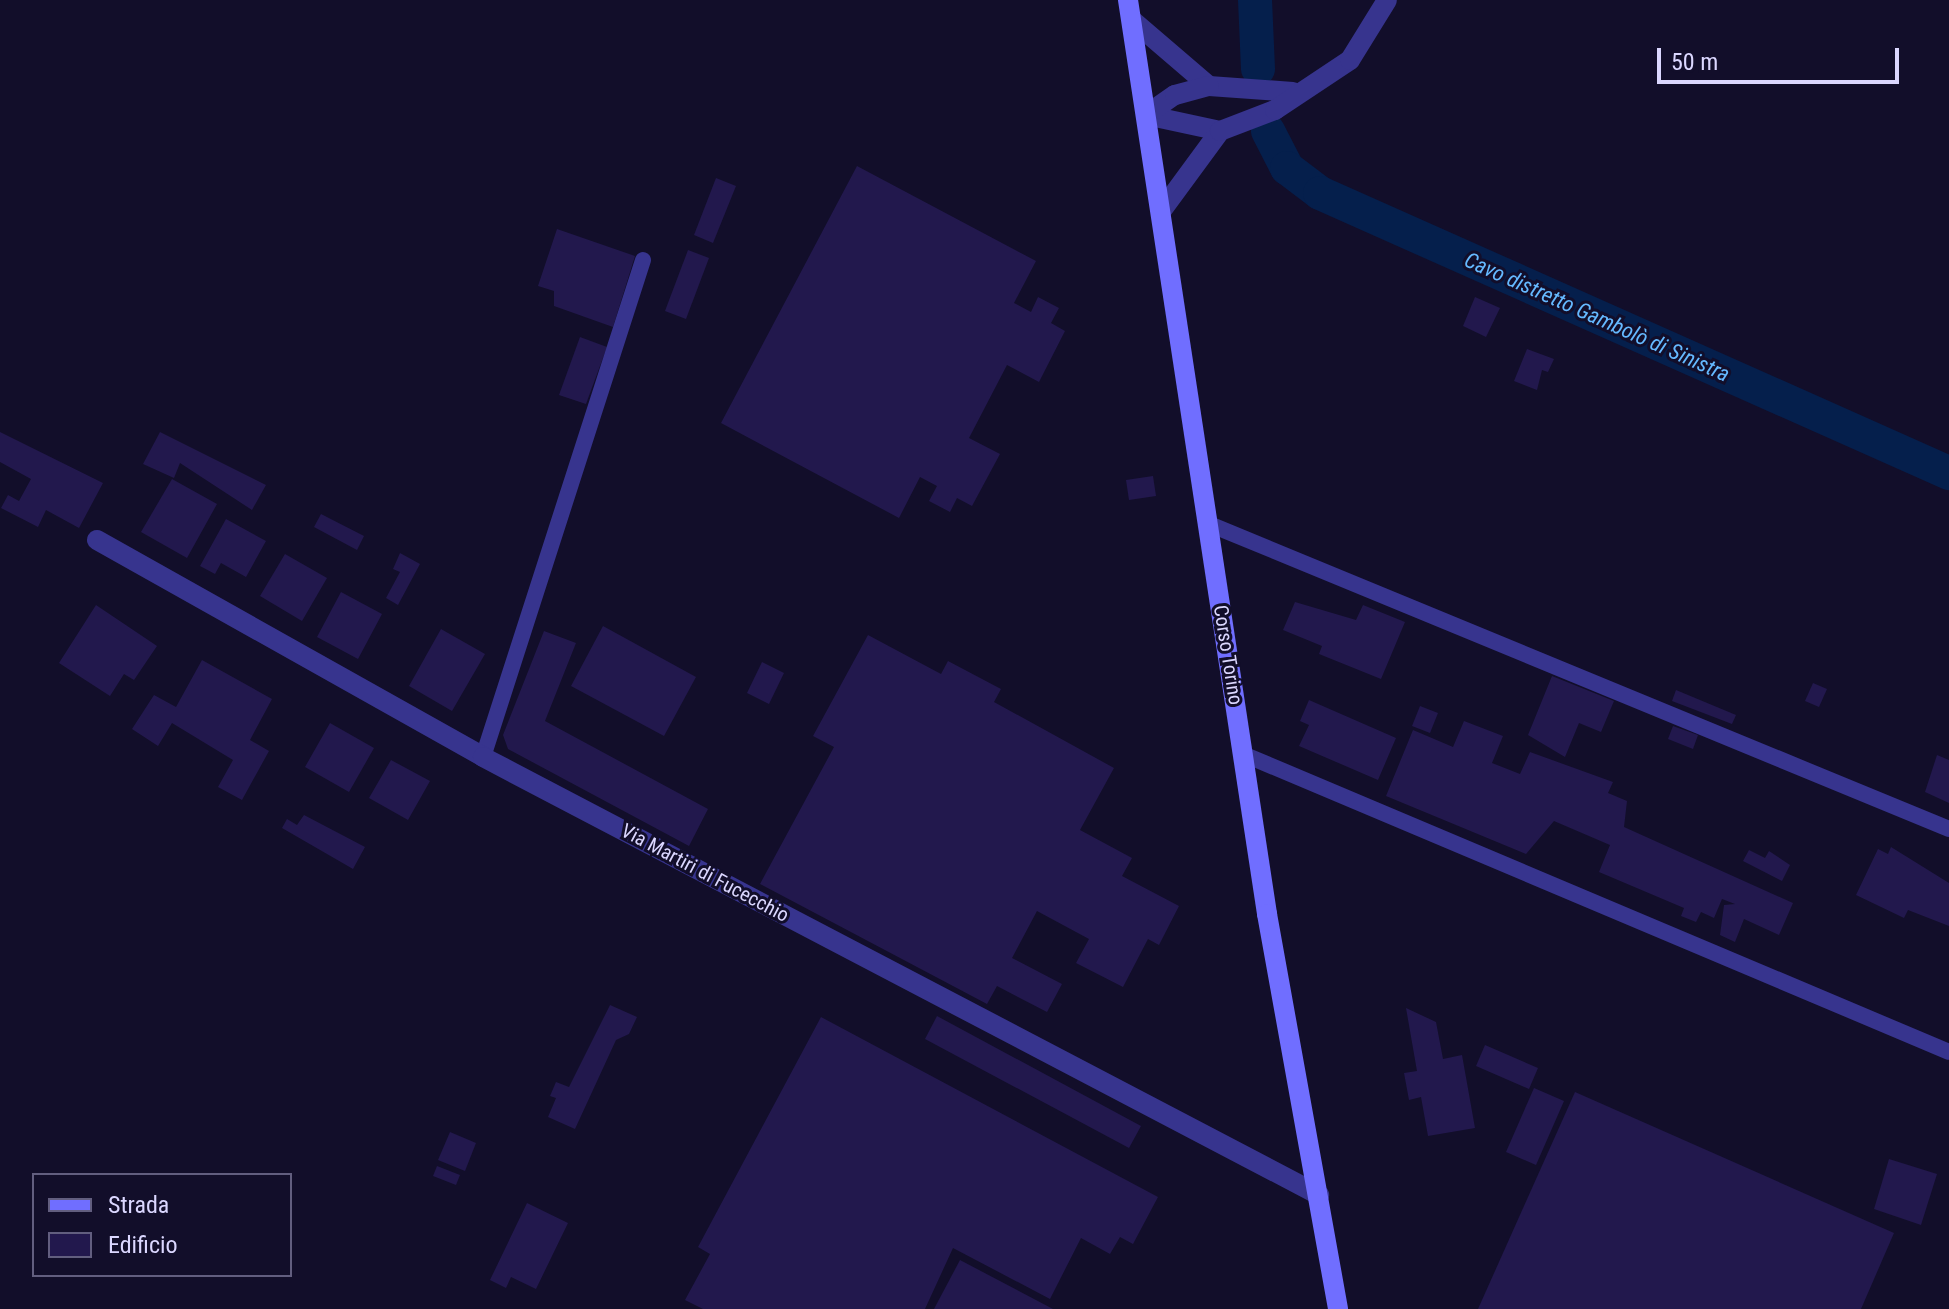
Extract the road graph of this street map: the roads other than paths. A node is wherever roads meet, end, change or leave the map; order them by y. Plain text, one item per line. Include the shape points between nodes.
1 (1387, 0) edge
2 (1130, 10) edge
3 (1209, 86) junction
4 (1293, 92) junction
5 (1146, 115) junction
6 (1220, 131) junction
7 (1162, 210) junction
8 (643, 260) dead end
9 (1209, 524) junction
10 (97, 540) dead end
11 (1243, 754) junction
12 (483, 757) junction
13 (1949, 829) edge
14 (1949, 1052) edge
15 (1319, 1195) junction
16 (1338, 1309) edge

1 - 4 street via 1350,60
2 - 3 street
2 - 5 main road, Corso Torino
3 - 4 street
3 - 5 street via 1175,95
4 - 6 street via 1275,110
5 - 6 street
5 - 7 main road, Corso Torino
6 - 7 street
7 - 9 main road, Corso Torino
8 - 12 lane
9 - 11 main road, Corso Torino
9 - 13 lane
10 - 12 street, Via Martiri di Fucecchio
11 - 14 lane
11 - 15 main road, Corso Torino
12 - 15 street, Via Martiri di Fucecchio
15 - 16 main road, Corso Torino

